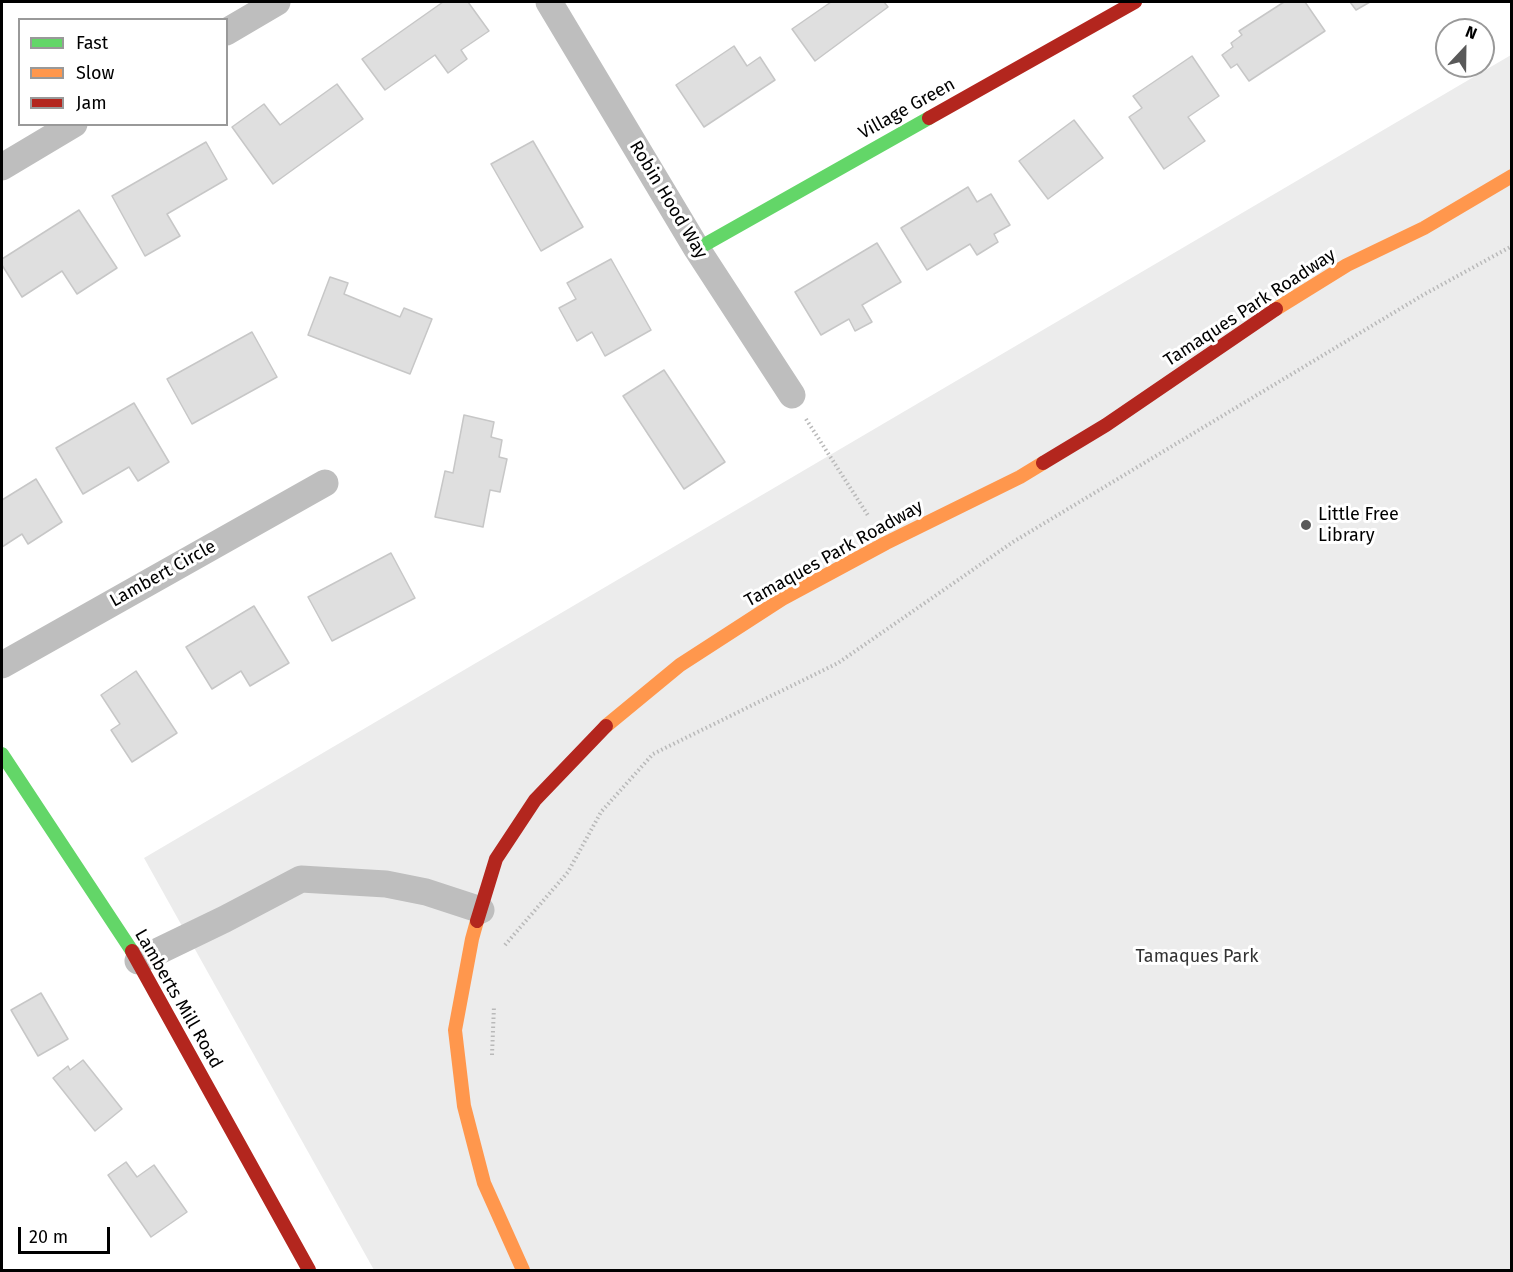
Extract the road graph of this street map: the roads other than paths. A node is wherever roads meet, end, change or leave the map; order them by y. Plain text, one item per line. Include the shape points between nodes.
1 (277, 2) edge
2 (549, 2) edge
3 (1135, 2) edge
4 (228, 31) edge
5 (71, 126) edge
6 (2, 167) edge
7 (1512, 176) edge
8 (697, 249) junction
9 (792, 395) road end
10 (325, 483) dead end
11 (2, 664) edge
12 (2, 754) edge
13 (481, 910) junction
14 (138, 961) junction
15 (309, 1270) edge
16 (523, 1270) edge

1 - 4 street
2 - 8 street, Robin Hood Way
3 - 8 street, Village Green
5 - 6 street
7 - 13 street, Tamaques Park Roadway via 1424,228 1347,265 1106,425 1020,477 782,599 680,665 608,724 535,800 496,860
8 - 9 street, Robin Hood Way
10 - 11 street, Lambert Circle
12 - 14 street, Lamberts Mill Road
13 - 14 street via 386,884 300,879
13 - 16 street, Tamaques Park Roadway via 472,939 456,1041 464,1106 484,1183
14 - 15 street, Lamberts Mill Road

